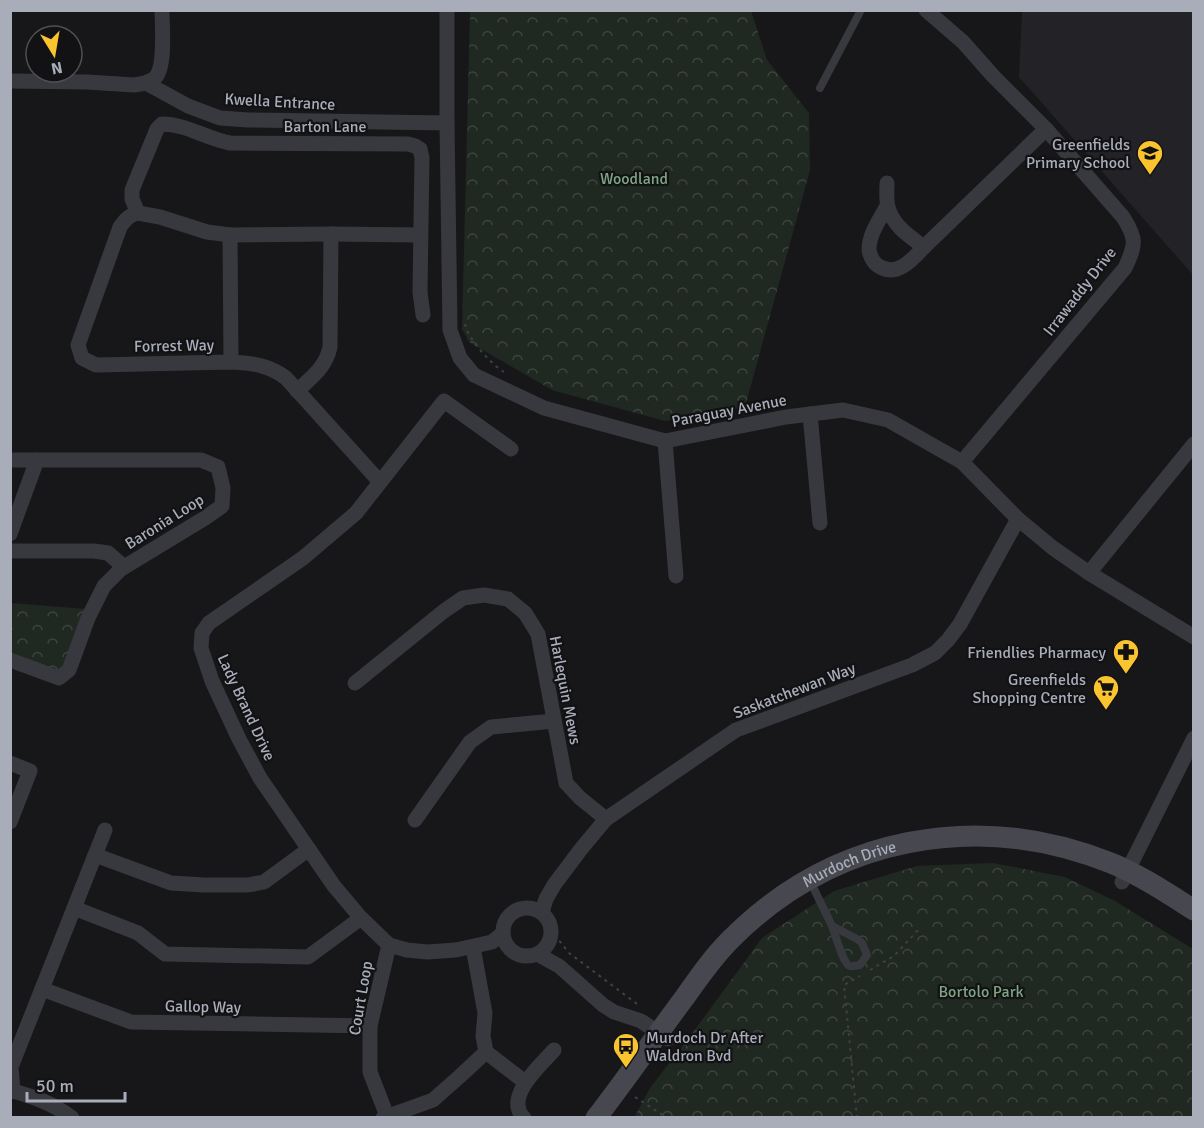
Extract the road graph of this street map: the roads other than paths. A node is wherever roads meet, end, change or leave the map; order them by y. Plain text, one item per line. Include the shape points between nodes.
1 (162, 10) edge
2 (447, 10) edge
3 (861, 10) edge
4 (926, 10) edge
5 (10, 81) edge
6 (146, 83) junction
7 (820, 88) dead end
8 (447, 123) junction
9 (1046, 129) junction
10 (887, 183) dead end
11 (887, 206) junction
12 (138, 213) junction
13 (331, 234) junction
14 (230, 235) junction
15 (420, 235) junction
16 (924, 247) junction
17 (423, 315) dead end
18 (231, 362) junction
19 (297, 391) junction
20 (810, 414) junction
21 (665, 441) junction
22 (1194, 444) edge
23 (511, 448) dead end
24 (10, 460) edge
25 (38, 460) junction
26 (962, 462) junction
27 (380, 482) junction
28 (1018, 519) junction
29 (820, 523) dead end
30 (10, 534) edge
31 (10, 551) edge
32 (124, 567) junction
33 (1089, 573) junction
34 (676, 576) dead end
35 (1194, 637) edge
36 (10, 660) edge
37 (355, 683) dead end
38 (554, 721) junction
39 (1194, 738) edge
40 (10, 763) edge
41 (606, 819) junction
42 (415, 820) dead end
43 (10, 822) edge
44 (105, 830) dead end
45 (309, 849) junction
46 (95, 855) junction
47 (1125, 877) junction
48 (814, 889) junction
49 (74, 908) junction
50 (1194, 910) edge
51 (546, 915) junction
52 (361, 918) junction
53 (1194, 925) edge
54 (832, 926) junction
55 (503, 933) junction
56 (389, 945) junction
57 (472, 947) junction
58 (537, 954) junction
59 (42, 989) junction
60 (370, 1026) junction
61 (663, 1036) junction
62 (554, 1050) dead end
63 (486, 1052) junction
64 (525, 1082) junction
65 (12, 1091) edge
66 (385, 1117) edge
67 (72, 1118) edge
68 (524, 1118) edge
69 (596, 1118) edge
70 (611, 1118) edge

1 - 6 street via 160,69
2 - 8 street, Paraguay Avenue
3 - 7 lane
4 - 9 street, Irrawaddy Drive via 963,42
5 - 6 street
6 - 8 street, Kwella Entrance via 220,118
8 - 21 street, Paraguay Avenue via 450,330 460,358 474,375 544,408
9 - 16 street
9 - 26 street, Irrawaddy Drive via 1123,217 1133,233 1132,251 1125,267
10 - 11 street
11 - 16 street via 905,234
11 - 16 street via 868,251 875,264 888,271 901,268
12 - 14 street
12 - 15 street, Barton Lane via 132,190 157,129 167,124 230,143 415,146 422,158
12 - 18 street, Forrest Way via 120,227 78,345 82,358 96,365
13 - 14 street
13 - 15 street
13 - 19 street via 328,357
14 - 18 street
15 - 17 street, Barton Lane
18 - 19 street, Forrest Way via 265,366 286,378
19 - 27 street, Forrest Way
20 - 21 street, Paraguay Avenue
20 - 26 street, Paraguay Avenue via 843,410 888,420
20 - 29 street
21 - 34 street
22 - 33 street
23 - 27 street, Lady Brand Drive via 444,401
24 - 25 street, Baronia Loop
25 - 30 street
25 - 32 street, Baronia Loop via 201,460 218,467 224,488 222,506
26 - 28 street, Paraguay Avenue
27 - 45 street, Lady Brand Drive via 356,513 303,558 209,624 202,633 201,648 212,681 239,739 260,778
28 - 33 street, Paraguay Avenue
28 - 41 street, Saskatchewan Way via 960,624 934,653 912,665 736,730
31 - 32 street via 94,551 108,553
32 - 36 street, Baronia Loop via 104,586 69,670 59,678
33 - 35 street, Paraguay Avenue
37 - 38 street, Harlequin Mews via 463,598 508,599 525,613 538,634
38 - 41 street, Harlequin Mews via 566,783
38 - 42 street via 491,726 470,742
39 - 47 street
40 - 43 street via 30,771
41 - 51 street, Saskatchewan Way via 554,885 546,899
44 - 46 street
45 - 46 street via 264,882 248,885 171,882
45 - 52 street, Lady Brand Drive
46 - 49 street
47 - 48 main road, Murdoch Drive via 1060,859 1000,849 942,849 857,869
47 - 50 main road, Murdoch Drive
47 - 53 main road, Murdoch Drive
47 - 61 main road, Murdoch Drive via 1110,863 1065,847 982,835 933,838 850,859 794,888 744,926 716,955
48 - 54 lane
48 - 61 main road, Murdoch Drive via 780,911 737,949
49 - 52 street via 138,933 165,954 309,957
49 - 59 street
51 - 55 street via 535,909 519,909 507,918
51 - 58 street via 551,938
52 - 56 street, Lady Brand Drive
54 - 54 lane via 862,943 867,955 860,965 848,965
55 - 57 street via 492,942
55 - 58 street via 514,953
56 - 57 street via 427,952
56 - 60 street, Court Loop
57 - 63 street via 485,1013
58 - 61 street via 559,966 603,1005
59 - 60 street, Gallop Way via 131,1022
59 - 65 street via 10,1067
60 - 66 street, Court Loop via 370,1072
61 - 69 main road, Murdoch Drive
61 - 70 main road, Murdoch Drive
62 - 64 street
63 - 64 street
63 - 66 street, Court Loop via 433,1100
64 - 68 street via 517,1102
65 - 67 street via 38,1098

